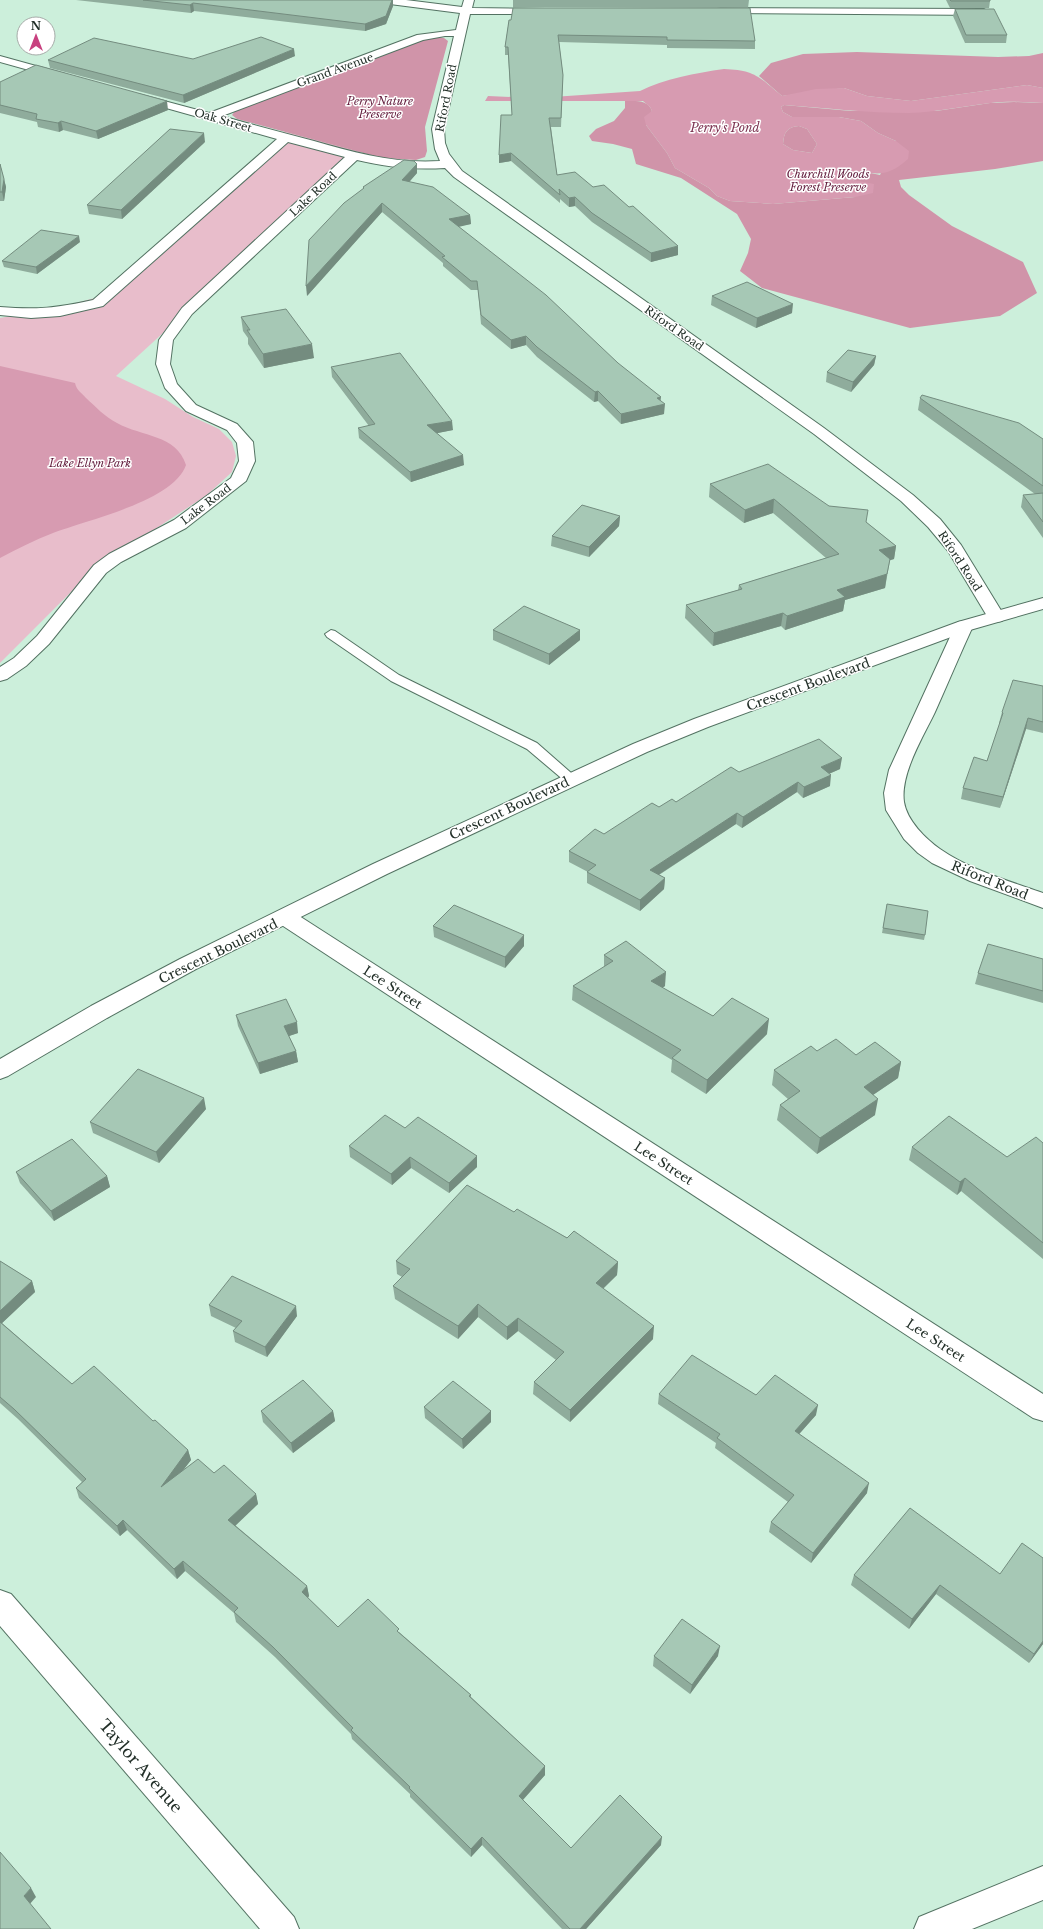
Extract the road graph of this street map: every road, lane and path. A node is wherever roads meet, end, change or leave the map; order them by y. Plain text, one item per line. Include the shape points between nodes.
1 (382, 0) edge
2 (778, 0) edge
3 (468, 6) edge
4 (553, 11) edge
5 (709, 11) edge
6 (779, 11) junction
7 (994, 12) edge
8 (460, 33) junction
9 (0, 59) edge
10 (74, 80) edge
11 (127, 94) edge
12 (212, 116) junction
13 (285, 138) junction
14 (354, 156) junction
15 (448, 164) junction
16 (0, 311) edge
17 (1043, 603) edge
18 (996, 616) junction
19 (964, 626) junction
20 (331, 634) dead end
21 (0, 675) edge
22 (571, 779) junction
23 (1043, 901) edge
24 (286, 917) junction
25 (0, 1070) edge
26 (1043, 1409) edge
27 (0, 1604) edge
28 (1043, 1883) edge
29 (282, 1929) edge
30 (931, 1929) edge

1 - 3 street
2 - 6 street
3 - 4 street
3 - 8 street, Riford Road
5 - 6 street
6 - 7 street
8 - 12 street, Grand Avenue via 421,38
8 - 15 street, Riford Road via 438,129 438,143
9 - 10 street
11 - 12 street, Oak Street
12 - 13 street, Oak Street
13 - 14 street, Oak Street
13 - 16 street via 98,303 60,312 31,314
14 - 15 street, Oak Street via 391,164
14 - 21 street, Lake Road via 188,311 166,340 163,364 170,385 191,408 232,427 245,442 247,461 238,481 180,524 115,558 100,570 43,640 20,662
15 - 18 street, Riford Road via 458,174 819,431 906,498 934,523 955,550
17 - 18 street, Crescent Boulevard
18 - 19 street, Crescent Boulevard
19 - 22 street, Crescent Boulevard via 701,722
19 - 23 street, Riford Road via 893,790 898,817 908,831 937,858 988,881
20 - 22 lane via 395,678 532,746
22 - 24 street, Crescent Boulevard
24 - 25 street, Crescent Boulevard via 99,1012
24 - 26 street, Lee Street
27 - 29 street, Taylor Avenue
28 - 30 street

